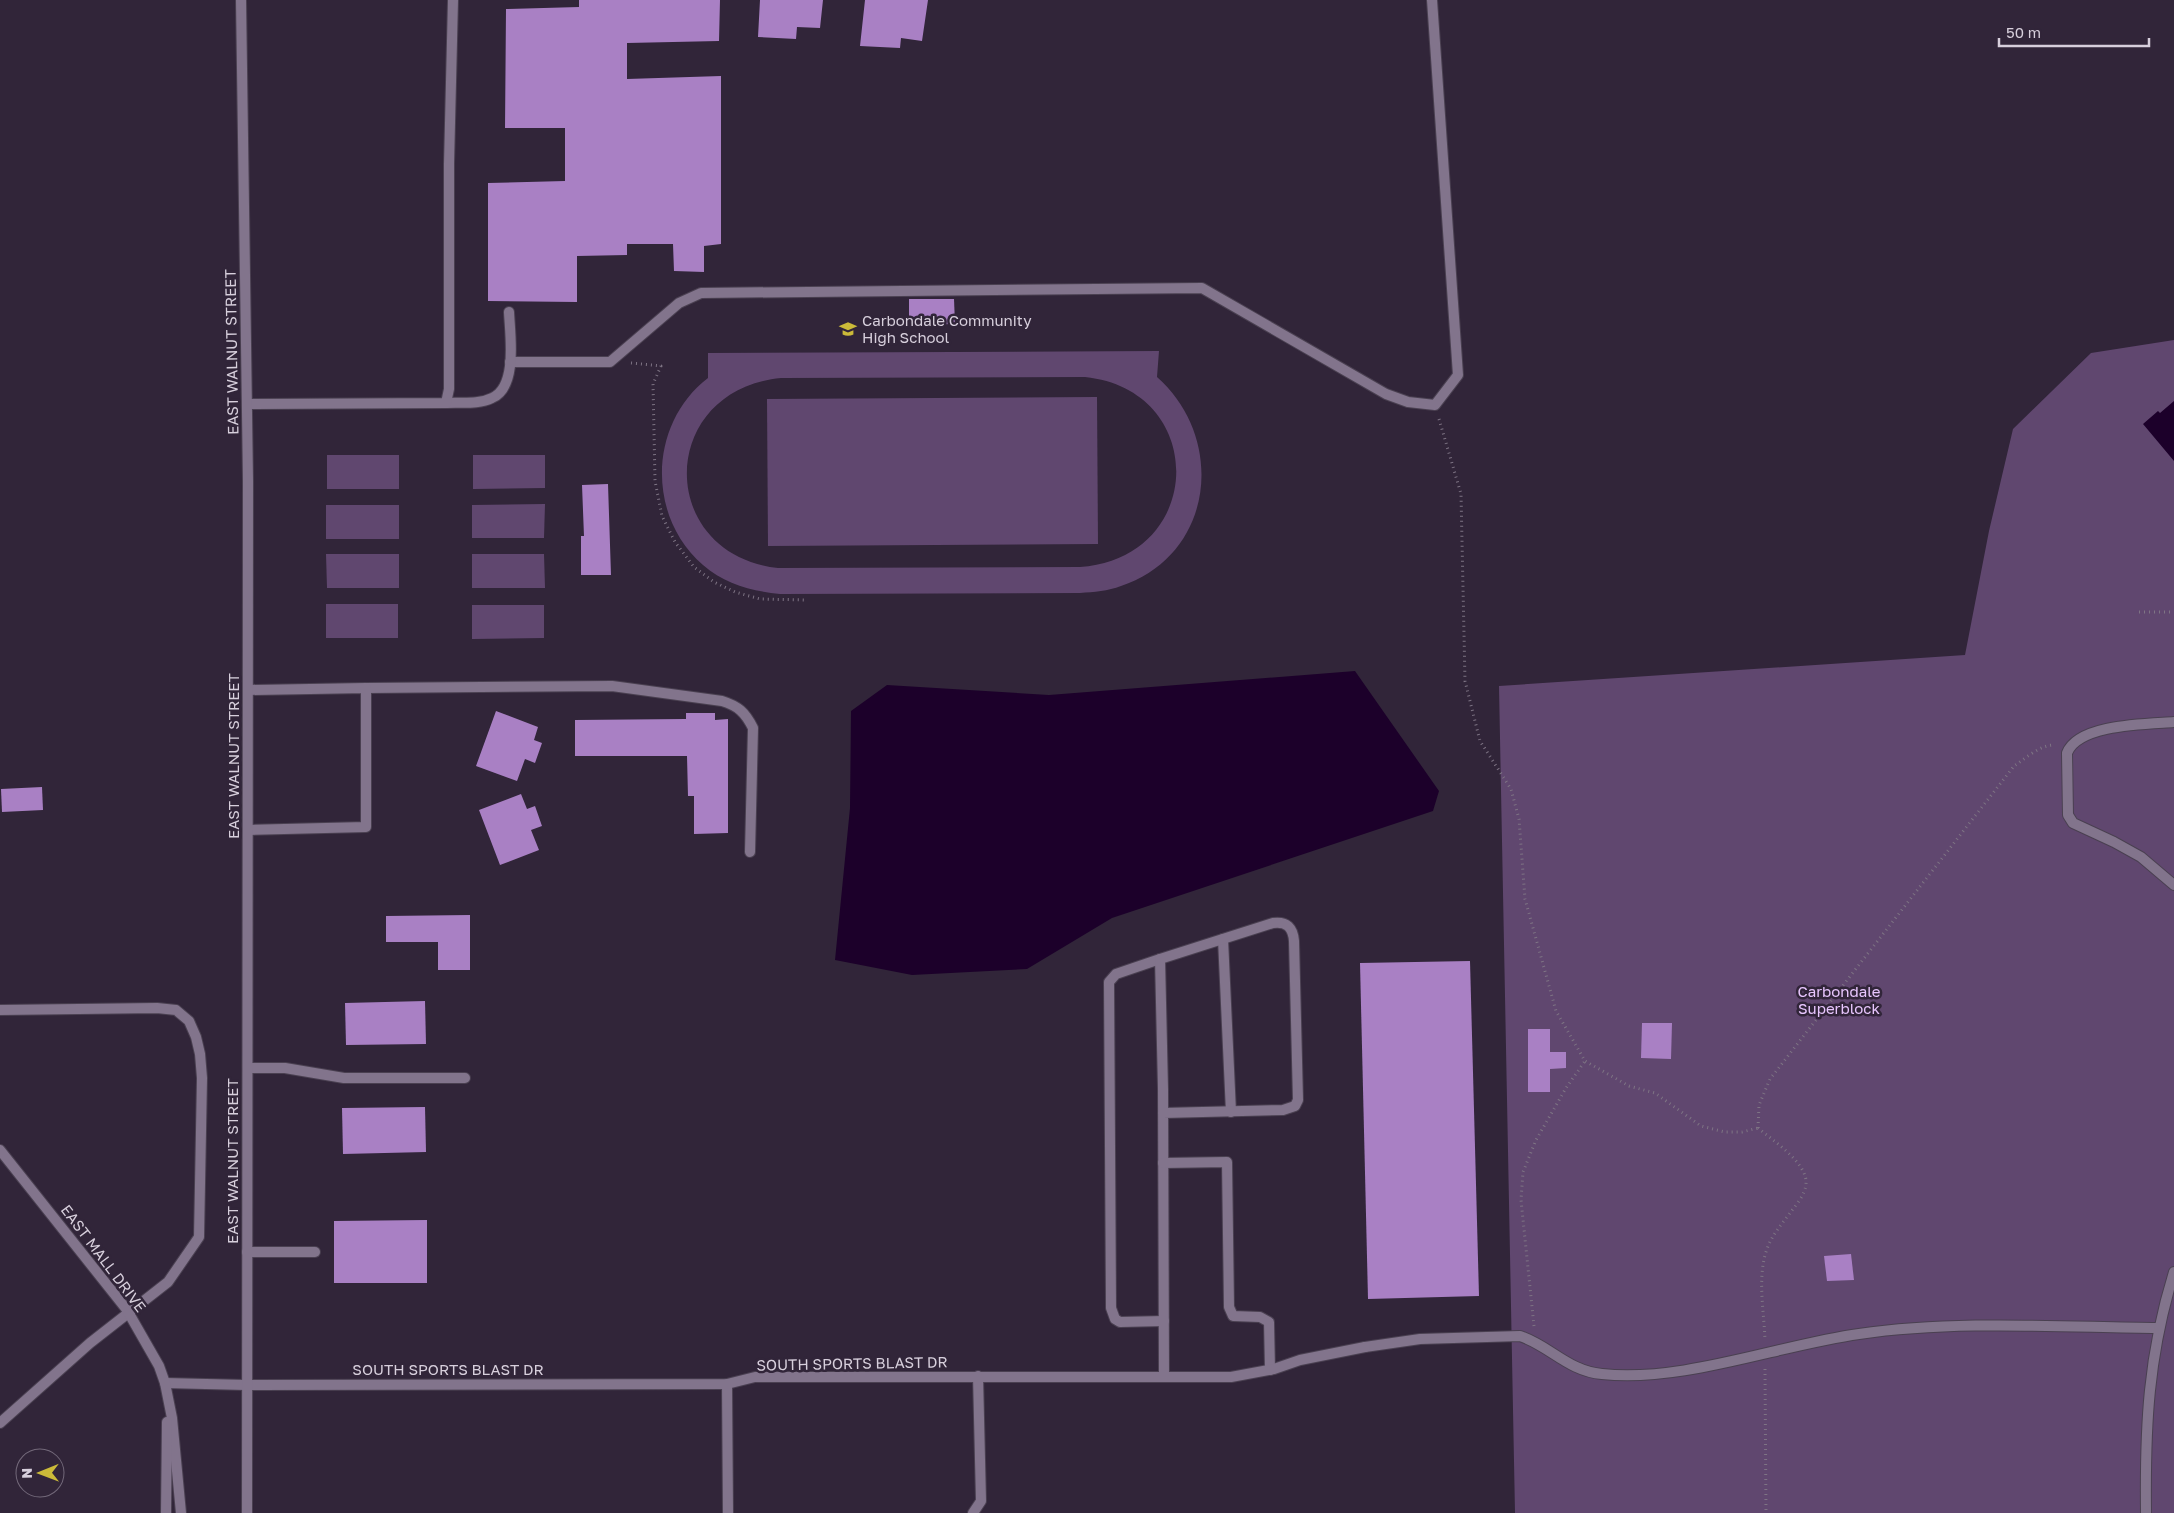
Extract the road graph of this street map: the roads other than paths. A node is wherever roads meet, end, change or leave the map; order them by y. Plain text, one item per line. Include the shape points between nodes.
1 (241, 0) edge
2 (453, 0) edge
3 (1432, 0) edge
4 (509, 312) dead end
5 (510, 362) junction
6 (446, 403) junction
7 (247, 404) junction
8 (366, 688) junction
9 (248, 690) junction
10 (2174, 722) edge
11 (248, 830) junction
12 (750, 852) dead end
13 (2174, 885) edge
14 (1223, 939) junction
15 (1160, 959) junction
16 (0, 1010) edge
17 (248, 1068) junction
18 (465, 1078) dead end
19 (1231, 1112) junction
20 (1163, 1113) junction
21 (0, 1150) edge
22 (1163, 1163) junction
23 (247, 1252) junction
24 (316, 1252) dead end
25 (2174, 1272) edge
26 (129, 1314) junction
27 (1164, 1321) junction
28 (2158, 1328) junction
29 (1270, 1370) junction
30 (978, 1376) junction
31 (1164, 1377) junction
32 (727, 1384) junction
33 (247, 1385) junction
34 (166, 1388) junction
35 (0, 1423) edge
36 (166, 1513) edge
37 (181, 1513) edge
38 (247, 1513) edge
39 (728, 1513) edge
40 (973, 1513) edge
41 (2146, 1513) edge

1 - 7 street, EAST WALNUT STREET
2 - 6 street via 449,389
3 - 5 street via 1458,375 1435,405 1408,402 1386,394 1202,288 701,293 680,303 610,362
4 - 5 street
5 - 6 street via 507,385 494,398
6 - 7 street
7 - 9 street, EAST WALNUT STREET
8 - 9 street
8 - 11 street via 366,826
8 - 12 street via 612,686 722,701 737,706 753,728
9 - 11 street, EAST WALNUT STREET
10 - 13 street via 2117,727 2078,738 2067,753 2068,815 2073,823 2141,857
11 - 17 street, EAST WALNUT STREET
14 - 15 street
14 - 19 street
14 - 19 street via 1281,922 1293,931 1298,1100 1291,1109
15 - 20 street
15 - 27 street via 1116,974 1109,982 1111,1298 1113,1314 1120,1322
16 - 26 street via 176,1010 189,1022 196,1037 202,1078 199,1237 168,1282
17 - 18 street via 285,1068 344,1078
17 - 23 street, EAST WALNUT STREET
19 - 20 street
20 - 22 street
21 - 26 street, EAST MALL DRIVE
22 - 27 street
22 - 29 street via 1227,1162 1229,1307 1234,1316 1260,1317 1269,1322
23 - 24 street
23 - 33 street, EAST WALNUT STREET
25 - 28 street
26 - 34 street, EAST MALL DRIVE via 159,1366
26 - 35 street via 90,1343
27 - 31 street
28 - 29 street, SOUTH SPORTS BLAST DR via 1904,1329 1858,1334 1692,1368 1643,1374 1601,1374 1582,1370 1560,1360 1535,1341 1520,1336 1420,1339 1300,1360
28 - 41 street via 2148,1398
29 - 31 street, SOUTH SPORTS BLAST DR via 1231,1377
30 - 31 street, SOUTH SPORTS BLAST DR
30 - 32 street, SOUTH SPORTS BLAST DR via 755,1377
30 - 40 street via 981,1501
32 - 33 street, SOUTH SPORTS BLAST DR
32 - 39 street
33 - 34 street, SOUTH SPORTS BLAST DR
33 - 38 street, EAST WALNUT STREET
34 - 36 street
34 - 37 street, EAST MALL DRIVE

